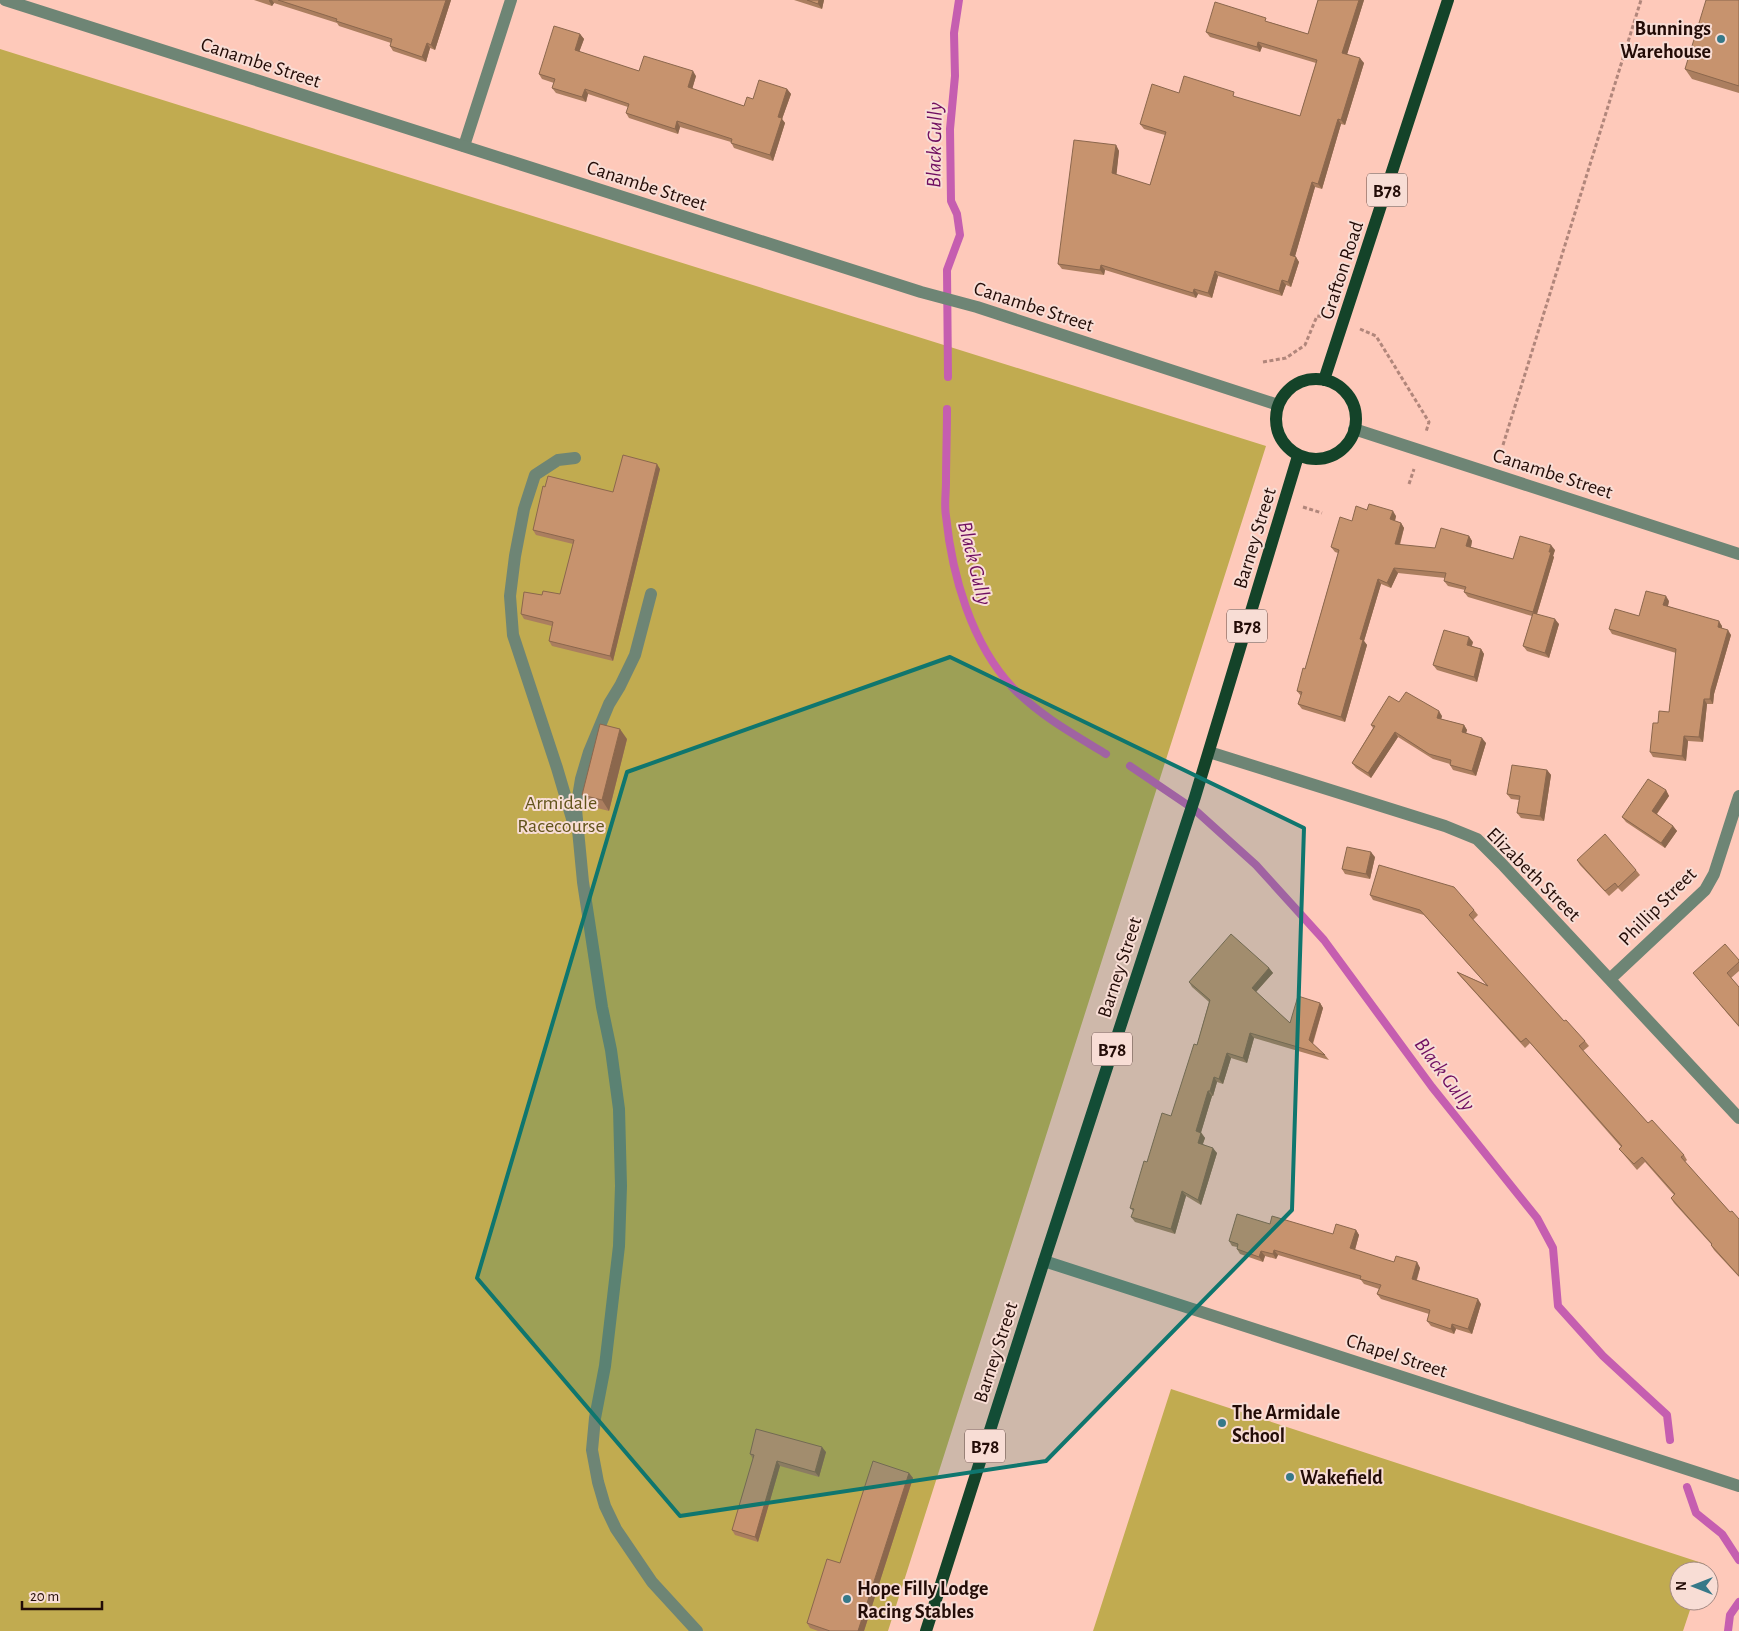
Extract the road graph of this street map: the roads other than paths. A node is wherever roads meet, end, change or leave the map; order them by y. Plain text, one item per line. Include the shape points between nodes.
1 (5, 0) edge
2 (511, 0) edge
3 (1448, 0) edge
4 (464, 146) junction
5 (1324, 380) junction
6 (1278, 405) junction
7 (1354, 429) junction
8 (1298, 456) junction
9 (575, 458) dead end
10 (1739, 554) edge
11 (651, 594) dead end
12 (1209, 752) junction
13 (1739, 796) edge
14 (578, 844) junction
15 (1610, 979) junction
16 (1739, 1118) edge
17 (1044, 1261) junction
18 (1739, 1486) edge
19 (697, 1631) edge
20 (926, 1631) edge

1 - 4 street, Canambe Street
2 - 4 street
3 - 5 main road, Grafton Road / B78
4 - 6 street, Canambe Street
5 - 6 main road via 1305,380 1296,384
5 - 7 main road via 1338,386 1350,398 1356,418
6 - 8 main road via 1276,426 1279,435
7 - 8 main road via 1350,440 1334,455 1323,459
7 - 10 street, Canambe Street
8 - 12 main road, Barney Street / B78
9 - 14 street via 558,460 535,475 524,509 510,596 512,635 557,768
11 - 14 street via 635,655 598,729 581,779 576,809
12 - 15 street, Elizabeth Street via 1477,839
12 - 17 main road, Barney Street / B78
13 - 15 street, Phillip Street via 1714,874 1705,890
14 - 19 street via 619,1109 621,1186 618,1255 592,1450 605,1506 616,1528 652,1582
15 - 16 street, Elizabeth Street
17 - 18 street, Chapel Street
17 - 20 main road, Barney Street / B78

